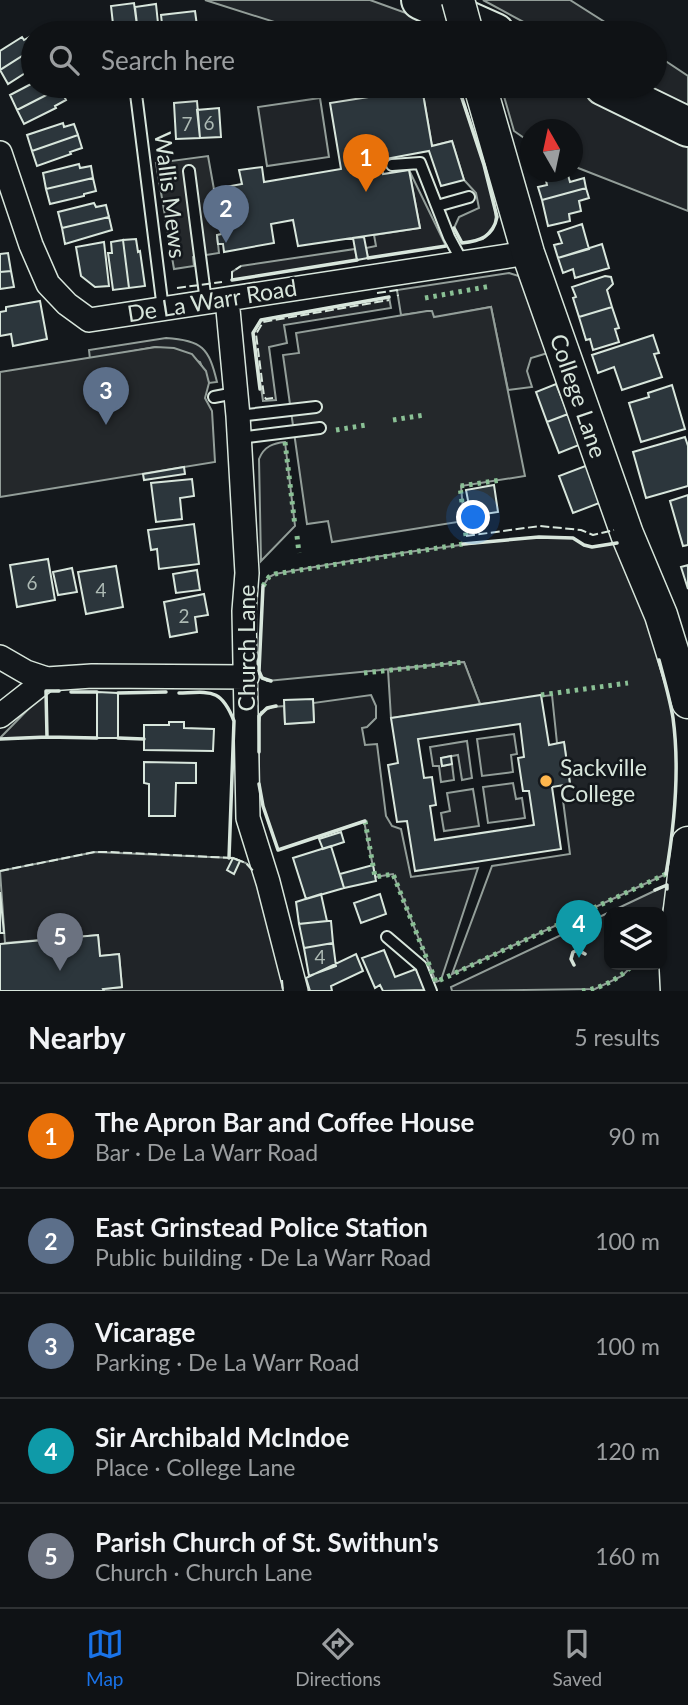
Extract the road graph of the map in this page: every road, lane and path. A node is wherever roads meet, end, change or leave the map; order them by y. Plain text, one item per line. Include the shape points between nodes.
1 (421, 0) edge
2 (458, 0) edge
3 (464, 21) edge
4 (468, 21) edge
5 (137, 98) edge
6 (483, 98) edge
7 (629, 98) edge
8 (688, 127) edge
9 (0, 153) edge
10 (392, 165) dead end
11 (189, 171) dead end
12 (470, 197) dead end
13 (437, 206) junction
14 (528, 253) junction
15 (463, 263) junction
16 (217, 301) junction
17 (163, 309) junction
18 (316, 407) dead end
19 (238, 427) junction
20 (320, 428) dead end
21 (0, 657) edge
22 (247, 677) junction
23 (47, 679) junction
24 (688, 702) edge
25 (0, 716) edge
26 (688, 843) edge
27 (387, 937) dead end
28 (296, 991) edge
29 (430, 991) edge
30 (677, 991) edge

1 - 4 highway
2 - 3 main road, bridge
5 - 17 lane, Wallis Mews
6 - 14 main road, College Lane
7 - 8 highway
9 - 17 street, De La Warr Road via 39,264 48,284 67,304 89,320
10 - 13 lane via 420,163
11 - 16 lane
12 - 13 lane
13 - 15 lane
14 - 15 street, De La Warr Road
14 - 24 main road, College Lane via 627,534 661,615
15 - 16 street, De La Warr Road
16 - 17 street, De La Warr Road
16 - 19 street, Church Lane via 225,395
18 - 19 lane
19 - 20 lane
19 - 22 street, Church Lane via 247,573
21 - 23 street
22 - 23 street
22 - 28 street, Church Lane via 248,818
23 - 25 street
26 - 30 main road via 675,950
27 - 29 lane via 421,966

